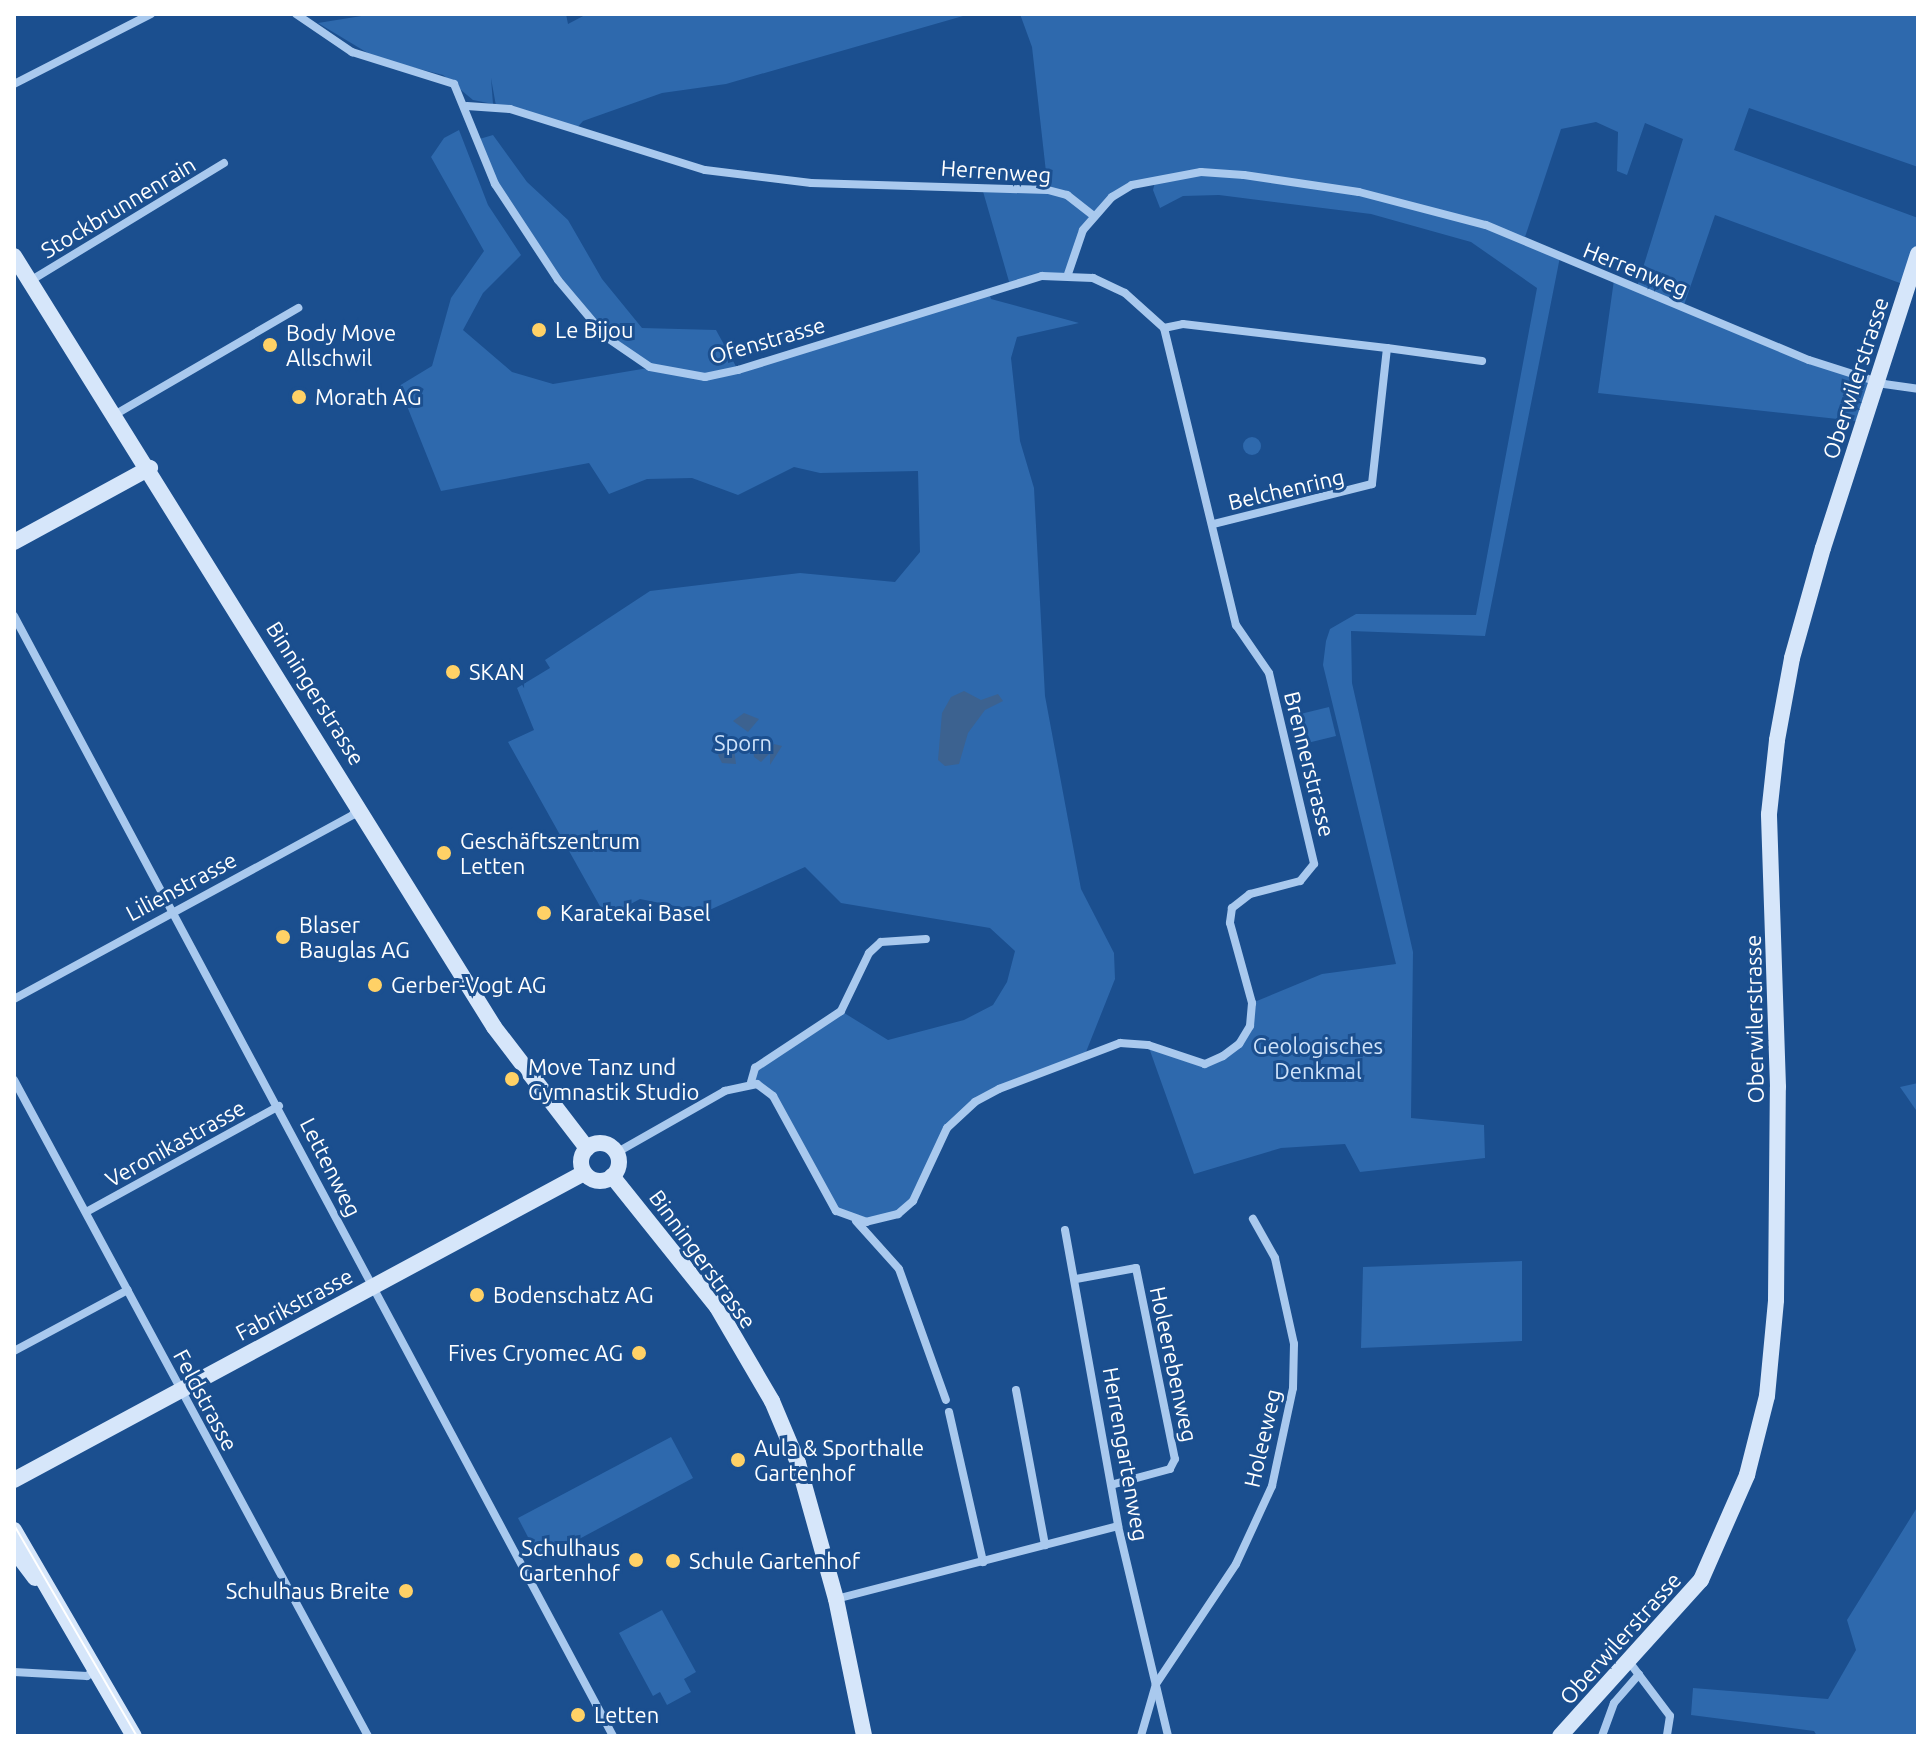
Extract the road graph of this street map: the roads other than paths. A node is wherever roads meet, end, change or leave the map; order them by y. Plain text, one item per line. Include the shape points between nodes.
1 (151, 14) edge
2 (296, 14) edge
3 (14, 84) edge
4 (467, 106) junction
5 (224, 163) dead end
6 (1093, 215) junction
7 (1918, 254) edge
8 (14, 256) edge
9 (1068, 274) junction
10 (30, 281) junction
11 (298, 308) dead end
12 (1164, 328) junction
13 (1387, 348) junction
14 (1482, 361) dead end
15 (1879, 382) junction
16 (1918, 389) edge
17 (116, 414) junction
18 (150, 468) junction
19 (1214, 524) junction
20 (14, 542) edge
21 (14, 616) edge
22 (358, 801) junction
23 (170, 911) junction
24 (926, 939) dead end
25 (14, 999) edge
26 (14, 1080) edge
27 (751, 1082) junction
28 (279, 1106) junction
29 (587, 1148) junction
30 (616, 1153) junction
31 (584, 1173) junction
32 (612, 1176) junction
33 (88, 1211) junction
34 (1253, 1219) dead end
35 (856, 1220) junction
36 (1065, 1230) dead end
37 (1076, 1279) junction
38 (373, 1287) junction
39 (128, 1290) junction
40 (14, 1351) edge
41 (1016, 1390) dead end
42 (180, 1391) junction
43 (946, 1400) dead end
44 (949, 1412) dead end
45 (20, 1478) edge
46 (1114, 1484) junction
47 (14, 1490) edge
48 (1118, 1526) junction
49 (14, 1530) edge
50 (1045, 1545) junction
51 (14, 1550) edge
52 (983, 1562) junction
53 (836, 1599) junction
54 (86, 1652) junction
55 (1634, 1668) junction
56 (14, 1672) edge
57 (1156, 1684) junction
58 (134, 1736) edge
59 (368, 1736) edge
60 (613, 1736) edge
61 (864, 1736) edge
62 (1141, 1736) edge
63 (1168, 1736) edge
64 (1560, 1736) edge
65 (1602, 1736) edge
66 (1667, 1736) edge

1 - 3 street
2 - 4 street via 352,52 454,84
4 - 6 street, Herrenweg via 510,109 705,170 811,183 1048,190 1067,195
4 - 9 street, Ofenstrasse via 495,184 558,280 606,337 665,372 705,377 738,370 1010,285
5 - 10 street, Stockbrunnenrain
6 - 9 street
6 - 15 street, Herrenweg via 1132,185 1201,172 1359,192 1486,225 1809,360
7 - 15 street, Oberwilerstrasse
8 - 10 street, Binningerstrasse
9 - 12 street, Ofenstrasse via 1125,293
10 - 17 street, Binningerstrasse
11 - 17 street
12 - 13 street via 1183,324
12 - 19 street
13 - 14 street
13 - 19 street, Belchenring via 1372,484
15 - 16 street, Herrenweg
15 - 55 street, Oberwilerstrasse via 1792,658 1770,799 1778,1087 1776,1300 1767,1396 1724,1536 1701,1580
17 - 18 street, Binningerstrasse
18 - 20 street
18 - 22 street, Binningerstrasse
19 - 35 street, Brennerstrasse via 1236,625 1269,673 1314,864 1300,881 1250,894 1232,908 1230,923 1252,1003 1250,1026 1239,1044 1205,1064 1148,1045 1120,1043 999,1089 947,1128 913,1201 885,1219
21 - 23 street, Lettenweg
22 - 23 street, Lilienstrasse via 353,815
22 - 29 street, Binningerstrasse via 494,1027
23 - 25 street, Lilienstrasse
23 - 28 street, Lettenweg
24 - 27 street via 881,942 869,953 841,1011 755,1068
26 - 33 street, Feldstrasse
27 - 30 street via 725,1091
27 - 35 street via 773,1096 825,1197 836,1211
28 - 33 street, Veronikastrasse
28 - 38 street, Lettenweg
29 - 30 street via 603,1144
29 - 31 street via 581,1162
30 - 32 street
31 - 32 street via 601,1181
31 - 38 street, Fabrikstrasse
32 - 53 street, Binningerstrasse via 717,1307 772,1401 798,1463
33 - 39 street, Feldstrasse
34 - 57 street, Holeeweg via 1275,1258 1284,1290 1294,1344 1293,1388 1272,1486 1255,1524 1236,1564
35 - 43 street via 899,1269
36 - 37 street, Herrengartenweg
37 - 46 street, Herrengartenweg
37 - 46 street, Holeerebenweg via 1136,1268 1175,1459 1170,1469
38 - 42 street, Fabrikstrasse
38 - 60 street, Lettenweg
39 - 40 street
39 - 42 street, Feldstrasse
41 - 50 street
42 - 45 street, Fabrikstrasse
42 - 59 street, Feldstrasse
44 - 52 street
45 - 47 street, Fabrikstrasse
46 - 48 street, Herrengartenweg
48 - 50 street
48 - 57 street, Herrengartenweg
49 - 54 street
50 - 52 street
51 - 54 street
52 - 53 street
53 - 61 street, Binningerstrasse
54 - 56 street via 95,1673 87,1676
54 - 58 street
55 - 64 street, Oberwilerstrasse
55 - 65 street
55 - 66 street via 1670,1716
57 - 62 street, Holeeweg
57 - 63 street, Herrengartenweg

